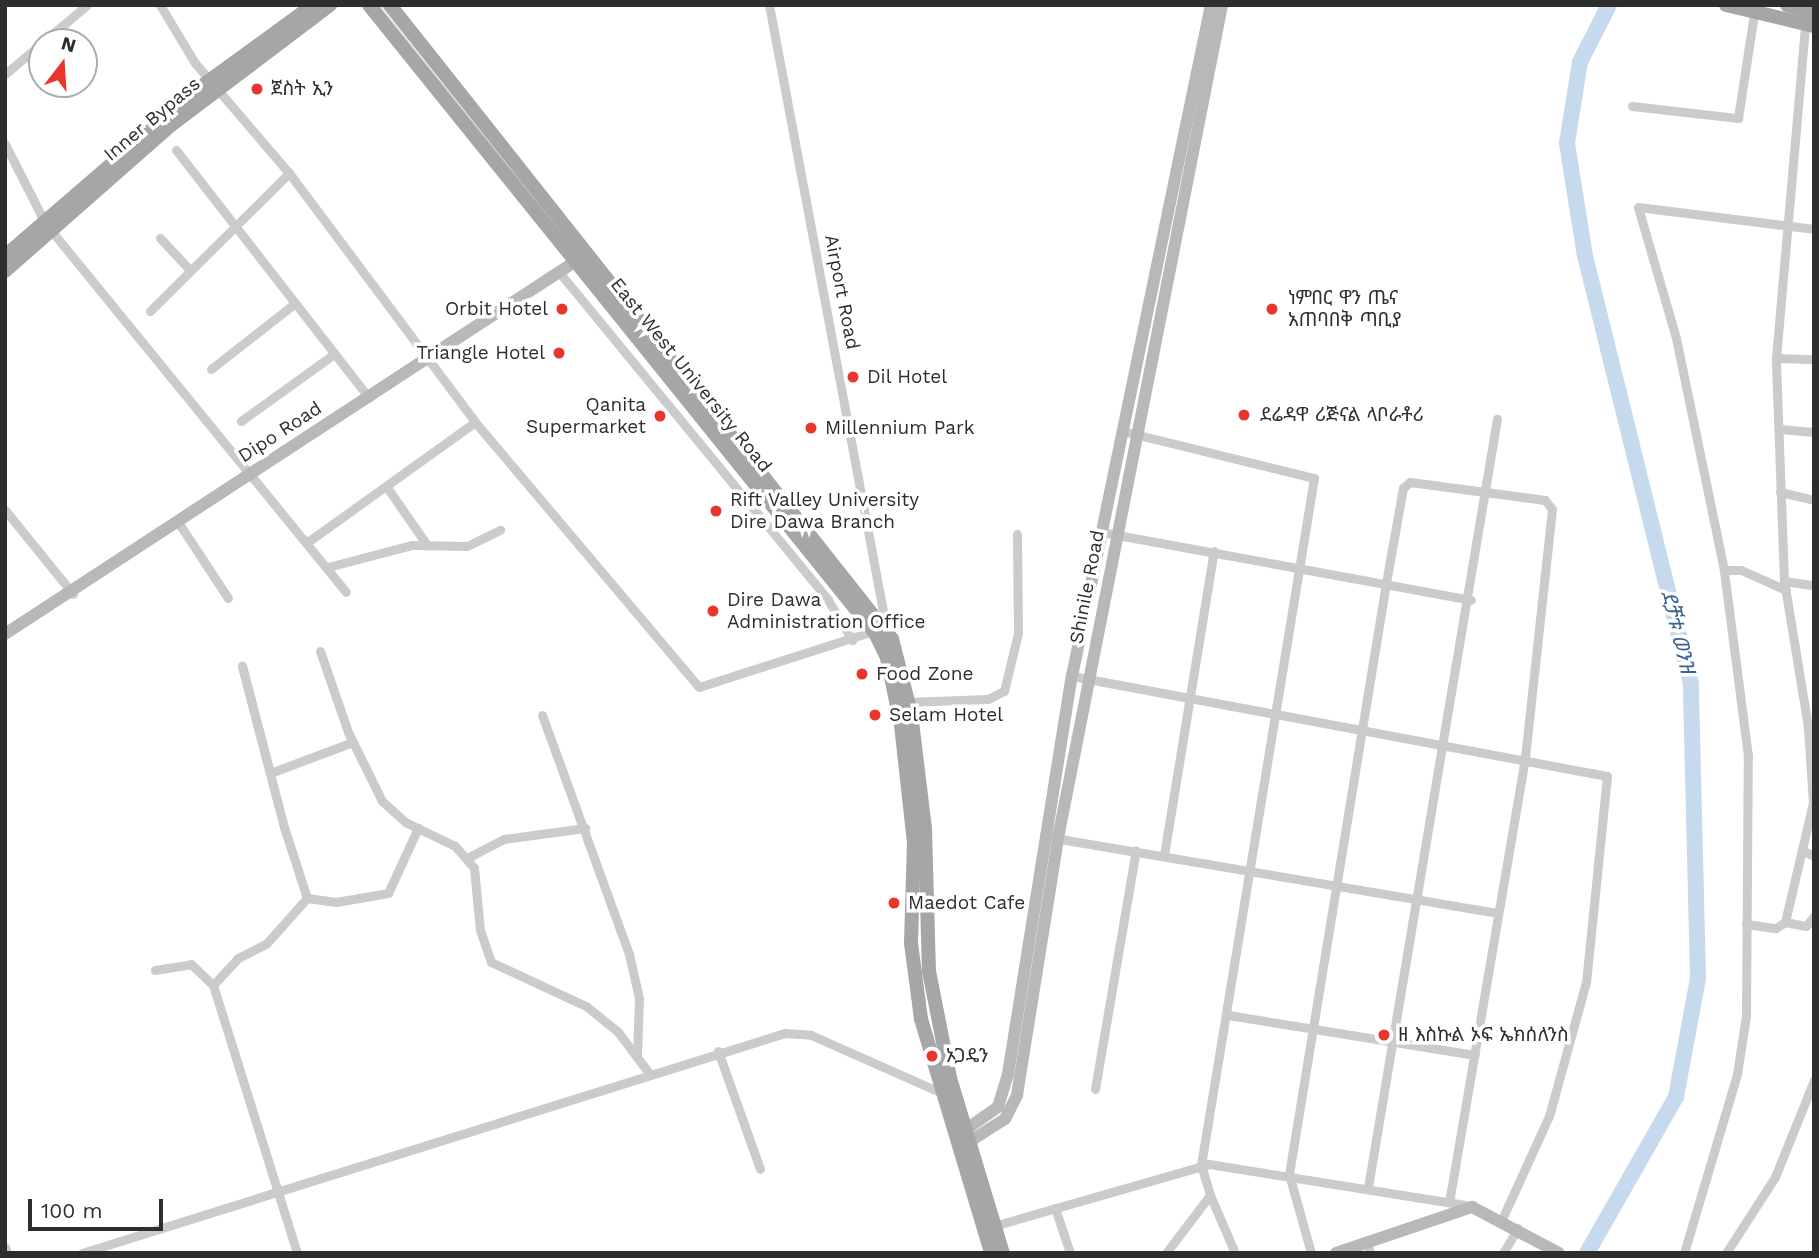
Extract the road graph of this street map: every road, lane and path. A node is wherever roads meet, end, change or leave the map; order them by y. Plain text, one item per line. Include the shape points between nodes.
1 (87, 5) edge
2 (160, 5) edge
3 (313, 5) edge
4 (330, 5) edge
5 (369, 5) edge
6 (390, 5) edge
7 (768, 5) edge
8 (1211, 5) edge
9 (1222, 5) edge
10 (1727, 5) edge
11 (1787, 5) edge
12 (1755, 13) junction
13 (1811, 20) edge
14 (60, 28) edge
15 (28, 55) edge
16 (5, 74) edge
17 (215, 84) junction
18 (1632, 106) dead end
19 (5, 144) edge
20 (176, 150) dead end
21 (289, 173) junction
22 (1784, 225) junction
23 (232, 226) junction
24 (49, 227) junction
25 (1814, 229) edge
26 (160, 238) dead end
27 (5, 256) edge
28 (581, 258) junction
29 (190, 270) junction
30 (5, 271) edge
31 (559, 272) junction
32 (294, 304) junction
33 (150, 311) dead end
34 (334, 354) junction
35 (427, 358) junction
36 (1776, 358) junction
37 (1814, 359) edge
38 (211, 369) dead end
39 (369, 398) junction
40 (1497, 419) dead end
41 (241, 421) dead end
42 (475, 422) junction
43 (1780, 429) junction
44 (1122, 431) junction
45 (1814, 432) edge
46 (1137, 434) junction
47 (252, 473) junction
48 (386, 486) junction
49 (1780, 492) junction
50 (1484, 493) junction
51 (1814, 500) edge
52 (5, 510) edge
53 (178, 522) junction
54 (500, 530) dead end
55 (1101, 531) junction
56 (1118, 533) junction
57 (1017, 534) dead end
58 (309, 541) junction
59 (427, 545) junction
60 (1214, 551) junction
61 (328, 567) junction
62 (1299, 567) junction
63 (1724, 570) junction
64 (1386, 583) junction
65 (1785, 585) junction
66 (1814, 585) edge
67 (346, 592) dead end
68 (73, 594) junction
69 (229, 598) dead end
70 (1471, 600) junction
71 (881, 630) junction
72 (5, 634) edge
73 (852, 640) junction
74 (320, 650) dead end
75 (1072, 676) junction
76 (1088, 680) junction
77 (1189, 697) junction
78 (903, 702) junction
79 (1277, 714) junction
80 (542, 715) dead end
81 (1811, 725) edge
82 (1363, 728) junction
83 (353, 742) junction
84 (1447, 743) junction
85 (1525, 758) junction
86 (270, 774) junction
87 (1813, 804) edge
88 (418, 828) junction
89 (585, 828) junction
90 (1042, 837) junction
91 (1058, 838) junction
92 (1136, 850) junction
93 (1802, 850) junction
94 (1164, 855) junction
95 (1814, 856) edge
96 (467, 858) junction
97 (1254, 871) junction
98 (1336, 883) junction
99 (307, 898) junction
100 (1420, 900) junction
101 (1497, 913) junction
102 (1814, 916) edge
103 (1785, 922) junction
104 (1746, 924) junction
105 (155, 970) dead end
106 (213, 985) junction
107 (932, 988) junction
108 (917, 990) junction
109 (1228, 1014) junction
110 (1312, 1028) junction
111 (1394, 1042) junction
112 (718, 1051) junction
113 (637, 1055) junction
114 (1475, 1055) junction
115 (649, 1073) junction
116 (1814, 1080) edge
117 (1095, 1089) dead end
118 (948, 1094) junction
119 (962, 1140) junction
120 (1201, 1165) junction
121 (760, 1169) dead end
122 (1289, 1174) junction
123 (1368, 1187) junction
124 (274, 1189) junction
125 (1210, 1195) junction
126 (1432, 1198) junction
127 (1449, 1201) junction
128 (1472, 1207) junction
129 (1055, 1208) junction
130 (1437, 1219) junction
131 (1502, 1219) junction
132 (990, 1227) junction
133 (1518, 1228) junction
134 (5, 1247) edge
135 (1368, 1248) edge
136 (7, 1253) edge
137 (82, 1253) edge
138 (297, 1253) edge
139 (991, 1253) edge
140 (1003, 1253) edge
141 (1070, 1253) edge
142 (1166, 1253) edge
143 (1235, 1253) edge
144 (1311, 1253) edge
145 (1336, 1253) edge
146 (1503, 1253) edge
147 (1559, 1253) edge
148 (1684, 1253) edge
149 (1726, 1253) edge

1 - 14 street
2 - 17 street
3 - 17 main road, Inner Bypass
4 - 17 main road, Inner Bypass
5 - 28 main road, East West University Road
6 - 28 main road, East West University Road
7 - 71 street, Airport Road
8 - 44 street, Shinile Road
9 - 46 street, Shinile Road
10 - 12 main road
11 - 13 main road
12 - 13 main road
12 - 18 street via 1738,118
13 - 22 street
15 - 16 street
17 - 21 street
17 - 24 main road, Inner Bypass
19 - 24 street
20 - 23 street
21 - 23 street
21 - 35 street
22 - 25 street
22 - 36 street
22 - 63 street via 1638,206 1676,338
23 - 29 street
23 - 32 street
24 - 27 main road, Inner Bypass
24 - 30 main road, Inner Bypass
24 - 47 street
26 - 29 street
28 - 31 street, Dipo Road
28 - 71 main road, East West University Road
29 - 33 street
31 - 35 street, Dipo Road
31 - 73 street via 828,600
32 - 34 street
32 - 38 street
34 - 39 street
34 - 41 street
35 - 39 street, Dipo Road
35 - 42 street
36 - 37 street
36 - 43 street
39 - 47 street, Dipo Road
40 - 50 street
42 - 48 street
42 - 73 street via 693,685 708,686
43 - 45 street
43 - 49 street
44 - 46 street
44 - 55 street, Shinile Road
46 - 56 street, Shinile Road
46 - 62 street via 1312,476
47 - 53 street, Dipo Road
47 - 58 street
48 - 58 street
48 - 59 street
49 - 51 street
49 - 65 street
50 - 64 street via 1406,484
50 - 70 street
50 - 85 street via 1545,500 1552,509
52 - 68 street
53 - 68 street, Dipo Road
53 - 69 street
54 - 59 street via 467,546
55 - 56 street
55 - 75 street, Shinile Road
56 - 60 street
56 - 76 street, Shinile Road
57 - 78 street via 1018,633 1004,691 988,699
58 - 61 street
59 - 61 street via 377,551
60 - 62 street
60 - 77 street
61 - 67 street
62 - 64 street
62 - 79 street
63 - 65 street
63 - 104 street via 1748,756
64 - 70 street
64 - 82 street
65 - 66 street
65 - 81 street
68 - 72 street, Dipo Road
70 - 84 street
71 - 73 street
71 - 78 main road, East West University Road
74 - 83 street
75 - 76 street
75 - 90 street, Shinile Road
76 - 77 street
76 - 91 street, Shinile Road
77 - 79 street
77 - 94 street
78 - 107 main road, East West University Road via 925,829
78 - 108 main road, East West University Road via 914,842 911,943
79 - 82 street
79 - 97 street
80 - 89 street
81 - 87 street
82 - 84 street
82 - 98 street
83 - 86 street
83 - 88 street via 383,802
84 - 85 street
84 - 100 street
85 - 101 street
85 - 131 street via 1603,774 1609,780 1586,982 1549,1116
86 - 86 street via 251,697 242,666 256,720
86 - 99 street
87 - 93 street
88 - 96 street
88 - 99 street via 388,893 336,902
89 - 96 street via 504,839
89 - 113 street via 629,954 639,998
90 - 91 street
90 - 119 street, Shinile Road via 1009,1074 998,1107
91 - 92 street
91 - 119 street, Shinile Road via 1013,1109
92 - 94 street
92 - 117 street
93 - 95 street
93 - 103 street
94 - 97 street
96 - 113 street via 491,962 578,1001
97 - 98 street
97 - 109 street
98 - 100 street
98 - 110 street
99 - 106 street via 266,944 238,958
100 - 101 street
100 - 111 street
101 - 114 street
102 - 103 street via 1806,926
103 - 104 street via 1779,928
104 - 148 street via 1748,1000 1737,1074
105 - 106 street via 191,964
106 - 124 street
107 - 108 main road
107 - 118 main road, East West University Road
108 - 118 main road, East West University Road
109 - 110 street
109 - 120 street
110 - 111 street
110 - 122 street
111 - 114 street
111 - 123 street
112 - 115 street
112 - 118 street via 785,1034 811,1034
112 - 121 street
113 - 115 street
114 - 127 street
115 - 124 street
116 - 149 street via 1775,1177
118 - 119 main road, East West University Road
119 - 132 main road, East West University Road
120 - 122 street
120 - 125 street
120 - 129 street
122 - 123 street
122 - 144 street
123 - 126 street
124 - 137 street
124 - 138 street
125 - 142 street
125 - 143 street
126 - 127 street
126 - 130 street
127 - 128 street
128 - 130 street
128 - 131 street
129 - 132 street
129 - 141 street
130 - 135 street
131 - 133 street
132 - 139 main road, East West University Road
132 - 140 main road, East West University Road
133 - 146 street
133 - 147 street
134 - 136 street
135 - 145 street

